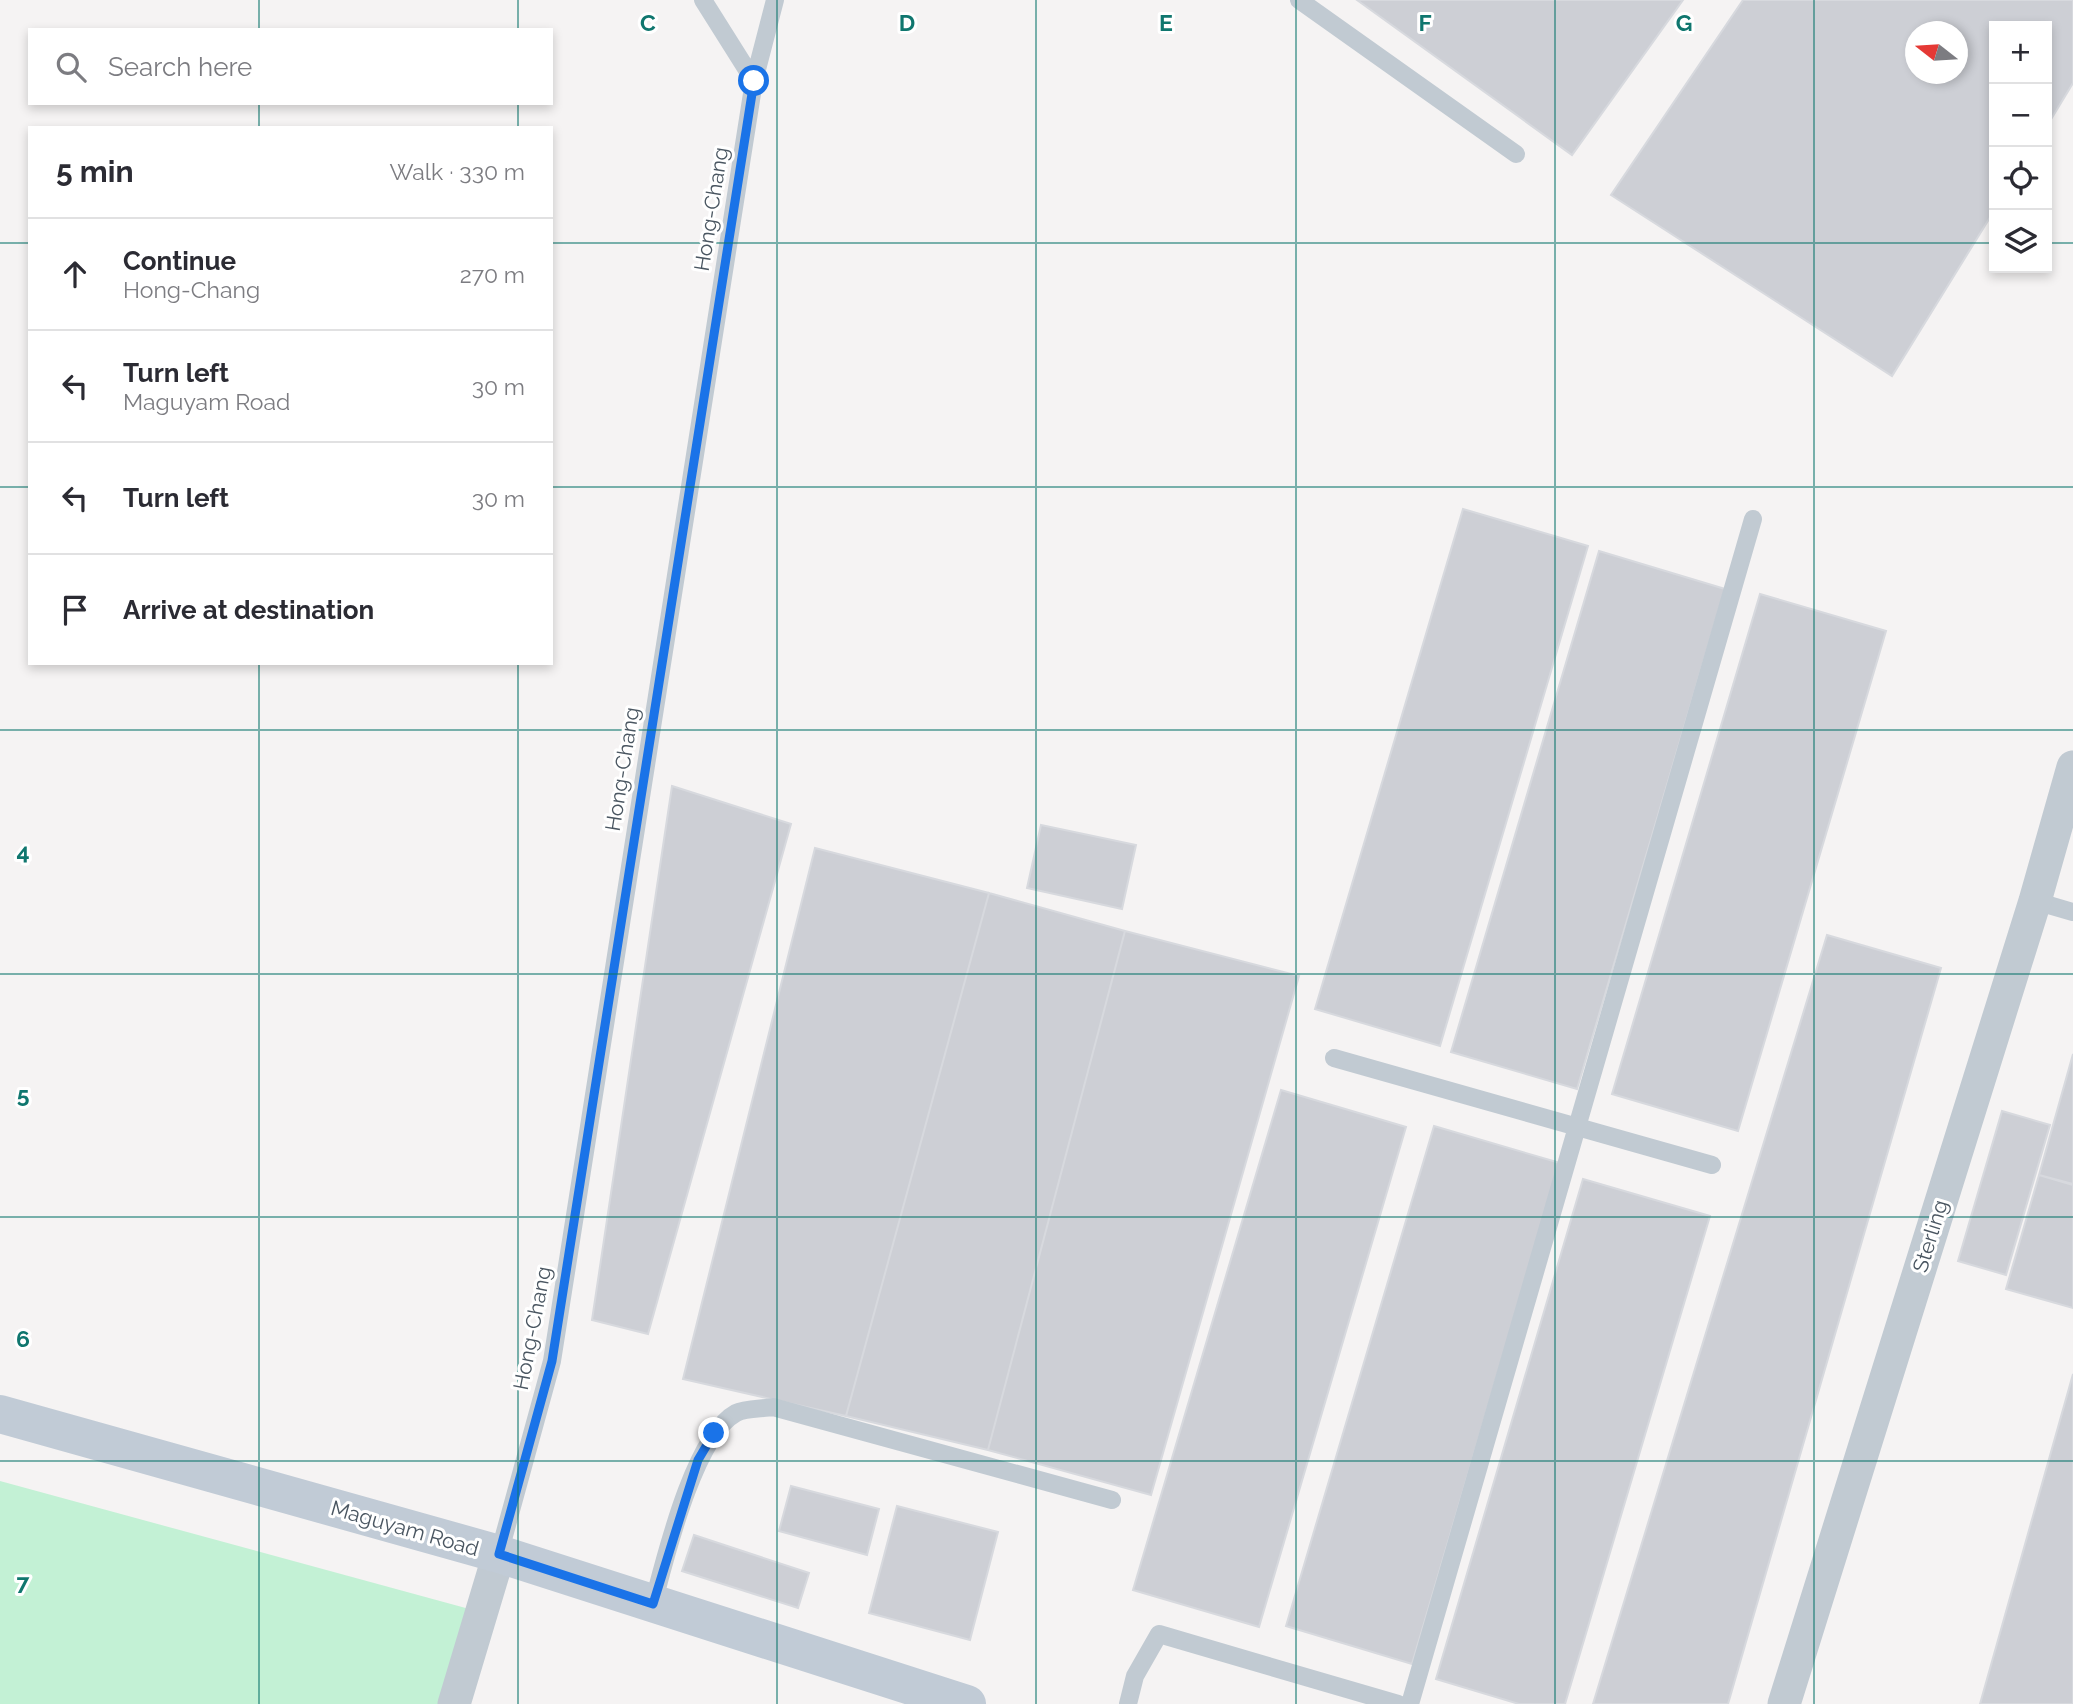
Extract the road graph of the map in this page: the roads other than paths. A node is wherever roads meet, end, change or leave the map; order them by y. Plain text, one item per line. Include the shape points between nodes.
1 (704, 0) edge
2 (775, 0) edge
3 (1299, 0) edge
4 (754, 81) junction
5 (1516, 154) dead end
6 (1753, 519) dead end
7 (2073, 767) edge
8 (2035, 901) junction
9 (2073, 912) edge
10 (1334, 1058) dead end
11 (1578, 1128) junction
12 (1712, 1165) dead end
13 (0, 1414) edge
14 (1112, 1500) dead end
15 (499, 1554) junction
16 (653, 1604) junction
17 (454, 1704) edge
18 (967, 1704) edge
19 (1128, 1704) edge
20 (1398, 1704) edge
21 (1410, 1704) edge
22 (1784, 1704) edge

1 - 4 lane
2 - 4 lane, Hong-Chang
3 - 5 lane
4 - 15 lane, Hong-Chang via 552,1361
6 - 11 lane
7 - 8 street, Sterling
8 - 9 lane
8 - 22 street, Sterling
10 - 11 lane
11 - 12 lane
11 - 21 lane
13 - 15 main road, Maguyam Road
14 - 16 lane via 773,1407 737,1413 714,1433 698,1460
15 - 16 main road, Maguyam Road
15 - 17 street
16 - 18 main road, Maguyam Road
19 - 20 lane via 1135,1676 1159,1633

